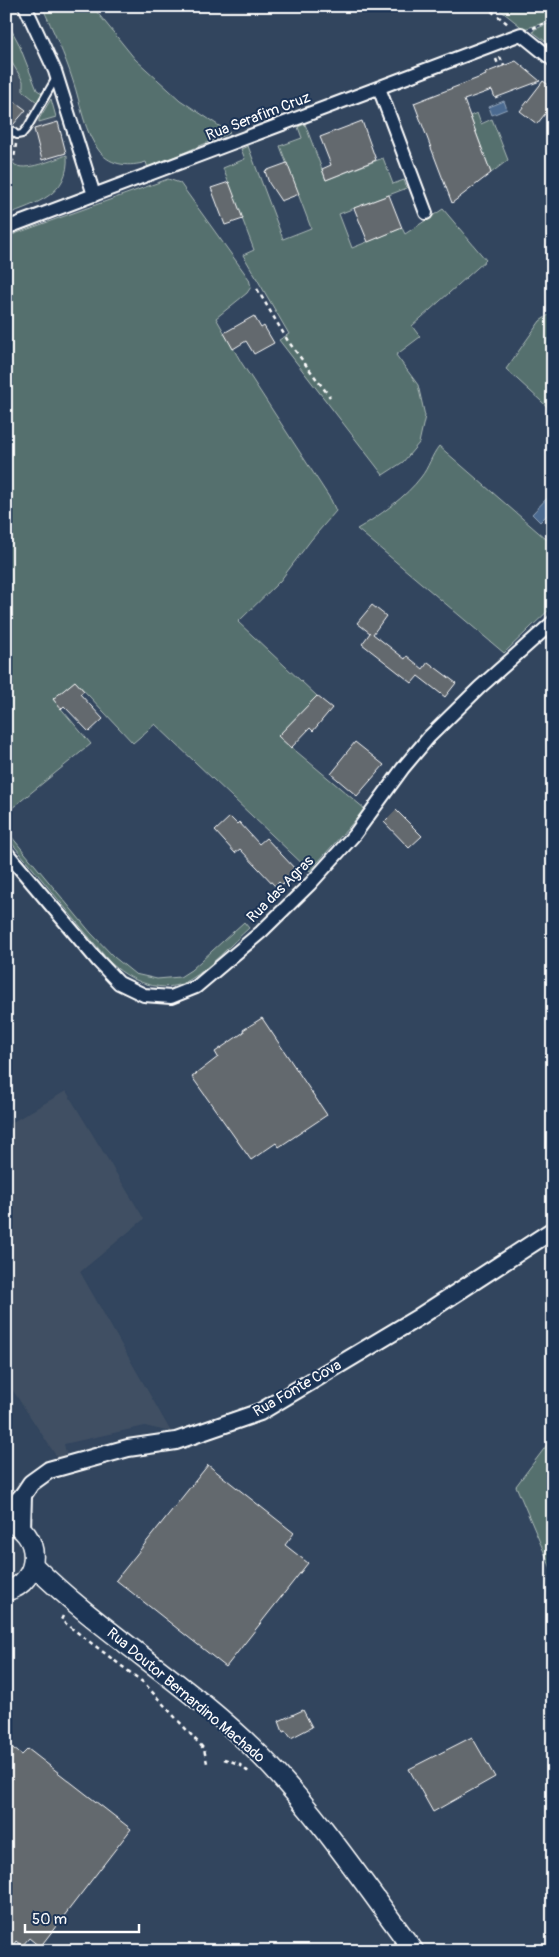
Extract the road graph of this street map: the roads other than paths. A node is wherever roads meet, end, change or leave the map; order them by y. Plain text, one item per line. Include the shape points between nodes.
1 (25, 6) edge
2 (553, 60) edge
3 (56, 76) junction
4 (378, 88) junction
5 (10, 129) dead end
6 (94, 195) junction
7 (426, 213) dead end
8 (6, 228) edge
9 (553, 622) edge
10 (6, 852) edge
11 (553, 1230) edge
12 (23, 1495) junction
13 (6, 1513) edge
14 (14, 1525) edge
15 (33, 1565) junction
16 (13, 1588) edge
17 (59, 1591) junction
18 (414, 1951) edge

1 - 3 street
2 - 4 street, Rua Serafim Cruz via 521,34
3 - 5 lane via 28,128 17,135
3 - 6 street
4 - 6 street, Rua Serafim Cruz
4 - 7 street
6 - 8 street, Rua Serafim Cruz
9 - 10 street, Rua das Agras via 478,688 429,737 355,834 310,884 261,932 196,987 171,997 144,995 119,983
11 - 12 street, Rua Fonte Cova via 418,1317 260,1412 176,1441 128,1448 49,1470 31,1483
12 - 13 street, Rua Fonte Cova
12 - 14 street
14 - 15 main road via 33,1546
15 - 16 main road via 28,1576
15 - 17 main road, Rua Doutor Bernardino Machado
16 - 17 main road, Rua Doutor Bernardino Machado
17 - 18 main road, Rua Doutor Bernardino Machado via 182,1687 261,1756 304,1802

